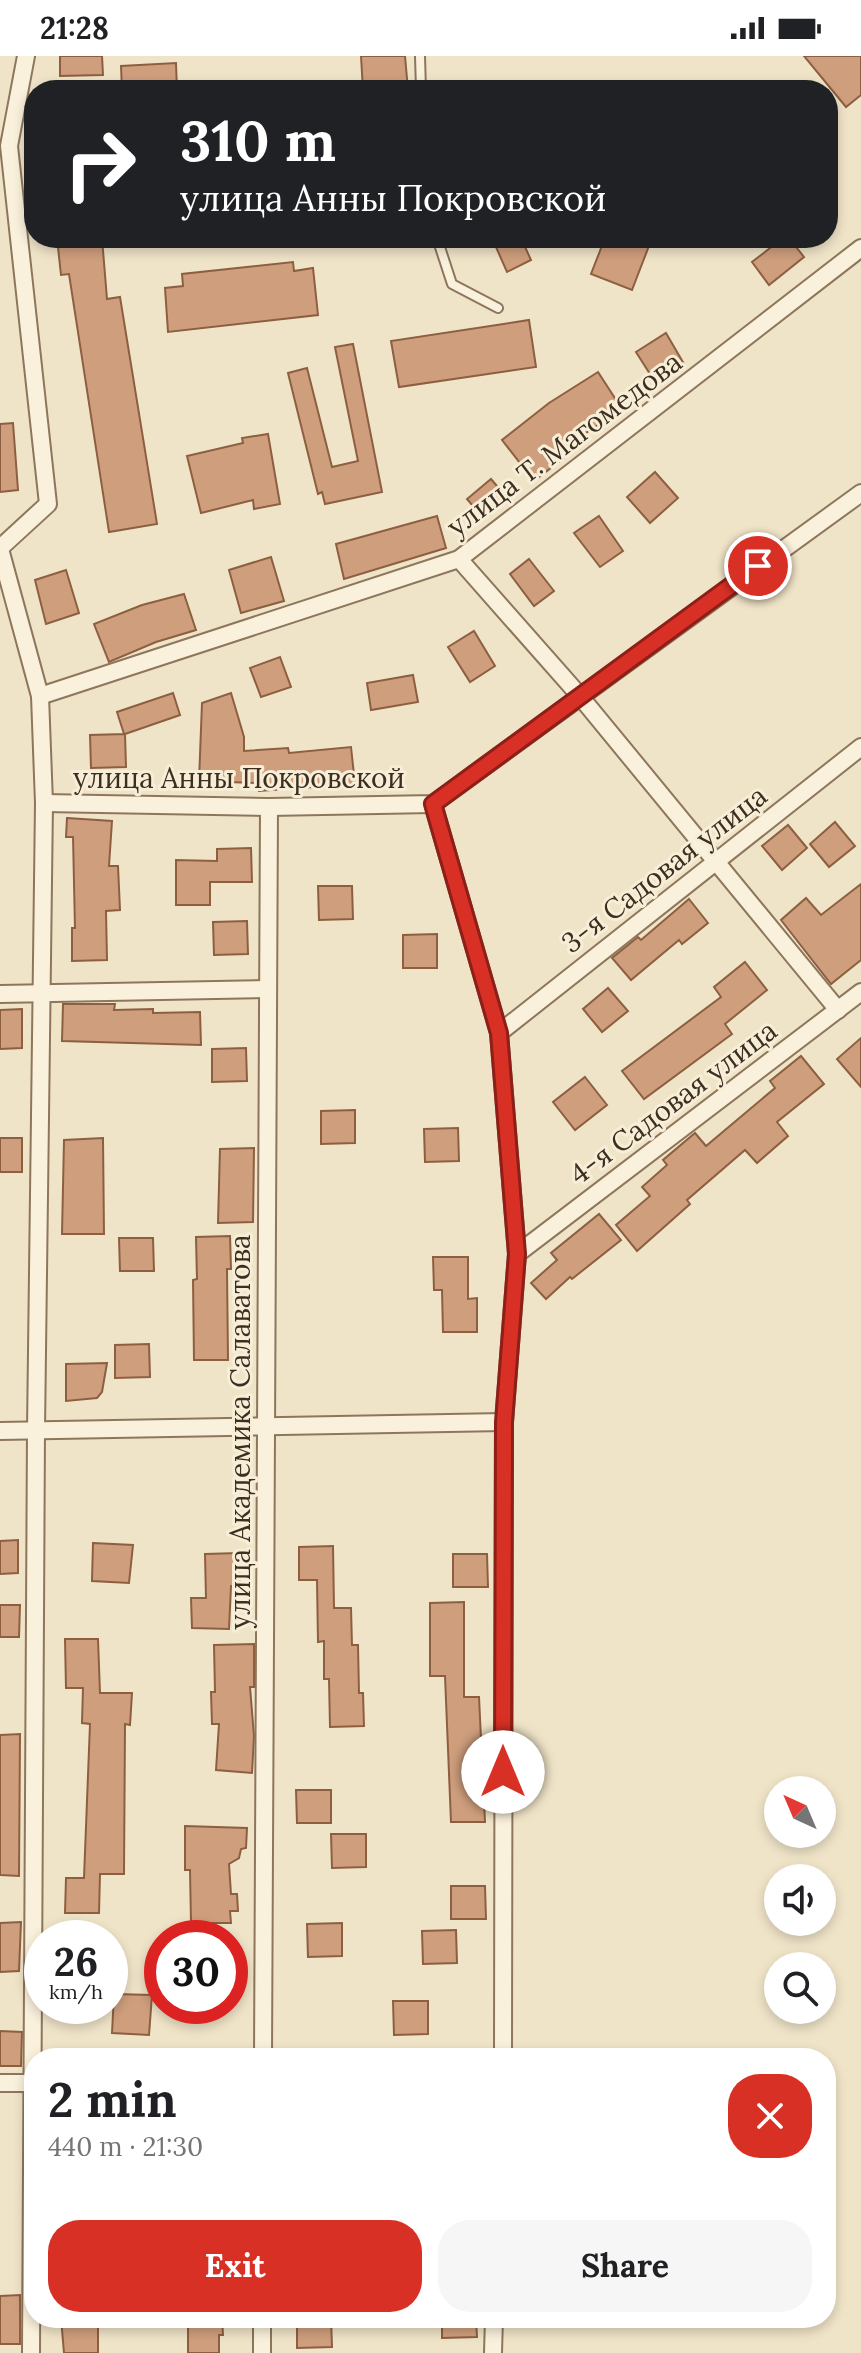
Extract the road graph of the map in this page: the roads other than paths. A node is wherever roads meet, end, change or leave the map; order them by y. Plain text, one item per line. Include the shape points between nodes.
1 (26, 56) edge
2 (420, 56) edge
3 (421, 80) edge
4 (440, 248) edge
5 (861, 248) edge
6 (498, 308) dead end
7 (861, 493) edge
8 (0, 549) edge
9 (459, 559) junction
10 (579, 695) junction
11 (40, 696) junction
12 (861, 747) edge
13 (44, 803) junction
14 (433, 804) junction
15 (269, 807) junction
16 (716, 862) junction
17 (267, 989) junction
18 (861, 992) edge
19 (41, 993) junction
20 (0, 994) edge
21 (838, 1010) junction
22 (499, 1033) junction
23 (517, 1254) junction
24 (504, 1422) junction
25 (266, 1426) junction
26 (36, 1430) junction
27 (0, 1431) edge
28 (33, 2048) edge
29 (263, 2048) edge
30 (503, 2048) edge
31 (0, 2083) edge
32 (24, 2083) edge
33 (31, 2328) edge
34 (262, 2328) edge
35 (494, 2328) edge
36 (31, 2353) edge
37 (262, 2353) edge
38 (493, 2353) edge

1 - 8 street via 9,146 48,504
2 - 3 lane
4 - 6 lane via 452,284
5 - 9 street, улица Т. Магомедова
7 - 10 street, улица Анны Покровской
8 - 11 street
9 - 10 street
9 - 11 street, улица Т. Магомедова
10 - 14 street, улица Анны Покровской
10 - 16 street
11 - 13 street
12 - 16 street, 3-я Садовая улица
13 - 15 street, улица Анны Покровской
13 - 19 street
14 - 15 street, улица Анны Покровской
14 - 22 street
15 - 17 street, улица Академика Салаватова
16 - 21 street
16 - 22 street, 3-я Садовая улица
17 - 19 street
17 - 25 street, улица Академика Салаватова
18 - 21 street, 4-я Садовая улица
19 - 20 street
19 - 26 street
21 - 23 street, 4-я Садовая улица
22 - 23 street
23 - 24 street
24 - 25 street
24 - 30 street
25 - 26 street
25 - 29 street, улица Академика Салаватова
26 - 27 street
26 - 28 street
31 - 32 street
33 - 36 street
34 - 37 street
35 - 38 street

